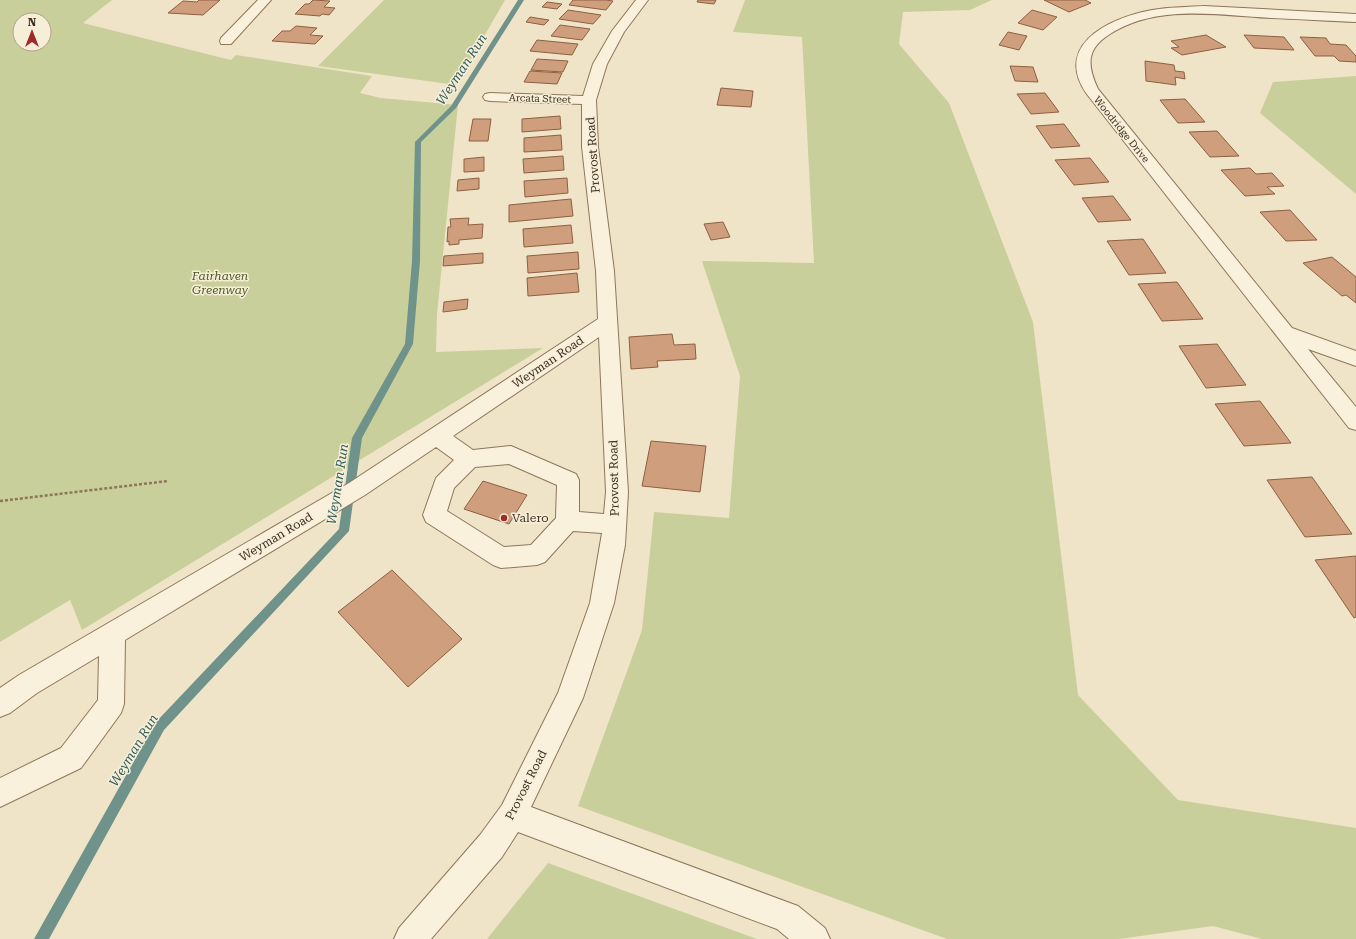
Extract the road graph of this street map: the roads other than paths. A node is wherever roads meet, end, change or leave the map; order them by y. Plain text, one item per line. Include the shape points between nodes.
1 (265, 0) edge
2 (642, 0) edge
3 (1356, 18) edge
4 (226, 41) dead end
5 (490, 97) dead end
6 (589, 100) junction
7 (607, 322) junction
8 (1286, 333) junction
9 (1356, 359) edge
10 (1356, 422) edge
11 (434, 439) junction
12 (470, 459) junction
13 (568, 521) junction
14 (614, 524) junction
15 (112, 634) junction
16 (0, 704) edge
17 (0, 793) edge
18 (512, 815) junction
19 (410, 939) edge
20 (814, 939) edge

1 - 4 street
2 - 6 street, Provost Road via 618,31 600,64
3 - 8 street, Woodridge Drive via 1199,10 1170,11 1122,22 1104,31 1089,43 1083,58 1084,76 1091,90
5 - 6 street, Arcata Street
6 - 7 street, Provost Road via 590,147 605,271
7 - 11 street, Weyman Road
7 - 14 street, Provost Road via 617,492
8 - 9 street
8 - 10 street, Woodridge Drive
11 - 12 street
11 - 15 street, Weyman Road via 300,524
12 - 13 street via 511,455 568,480
12 - 13 street via 444,484 434,515 501,558 537,555
13 - 14 street
14 - 18 street, Provost Road via 613,545 602,603 570,698
15 - 16 street, Weyman Road via 28,684
15 - 17 street via 111,704 71,758
18 - 19 street, Provost Road via 491,846
18 - 20 street via 787,917

